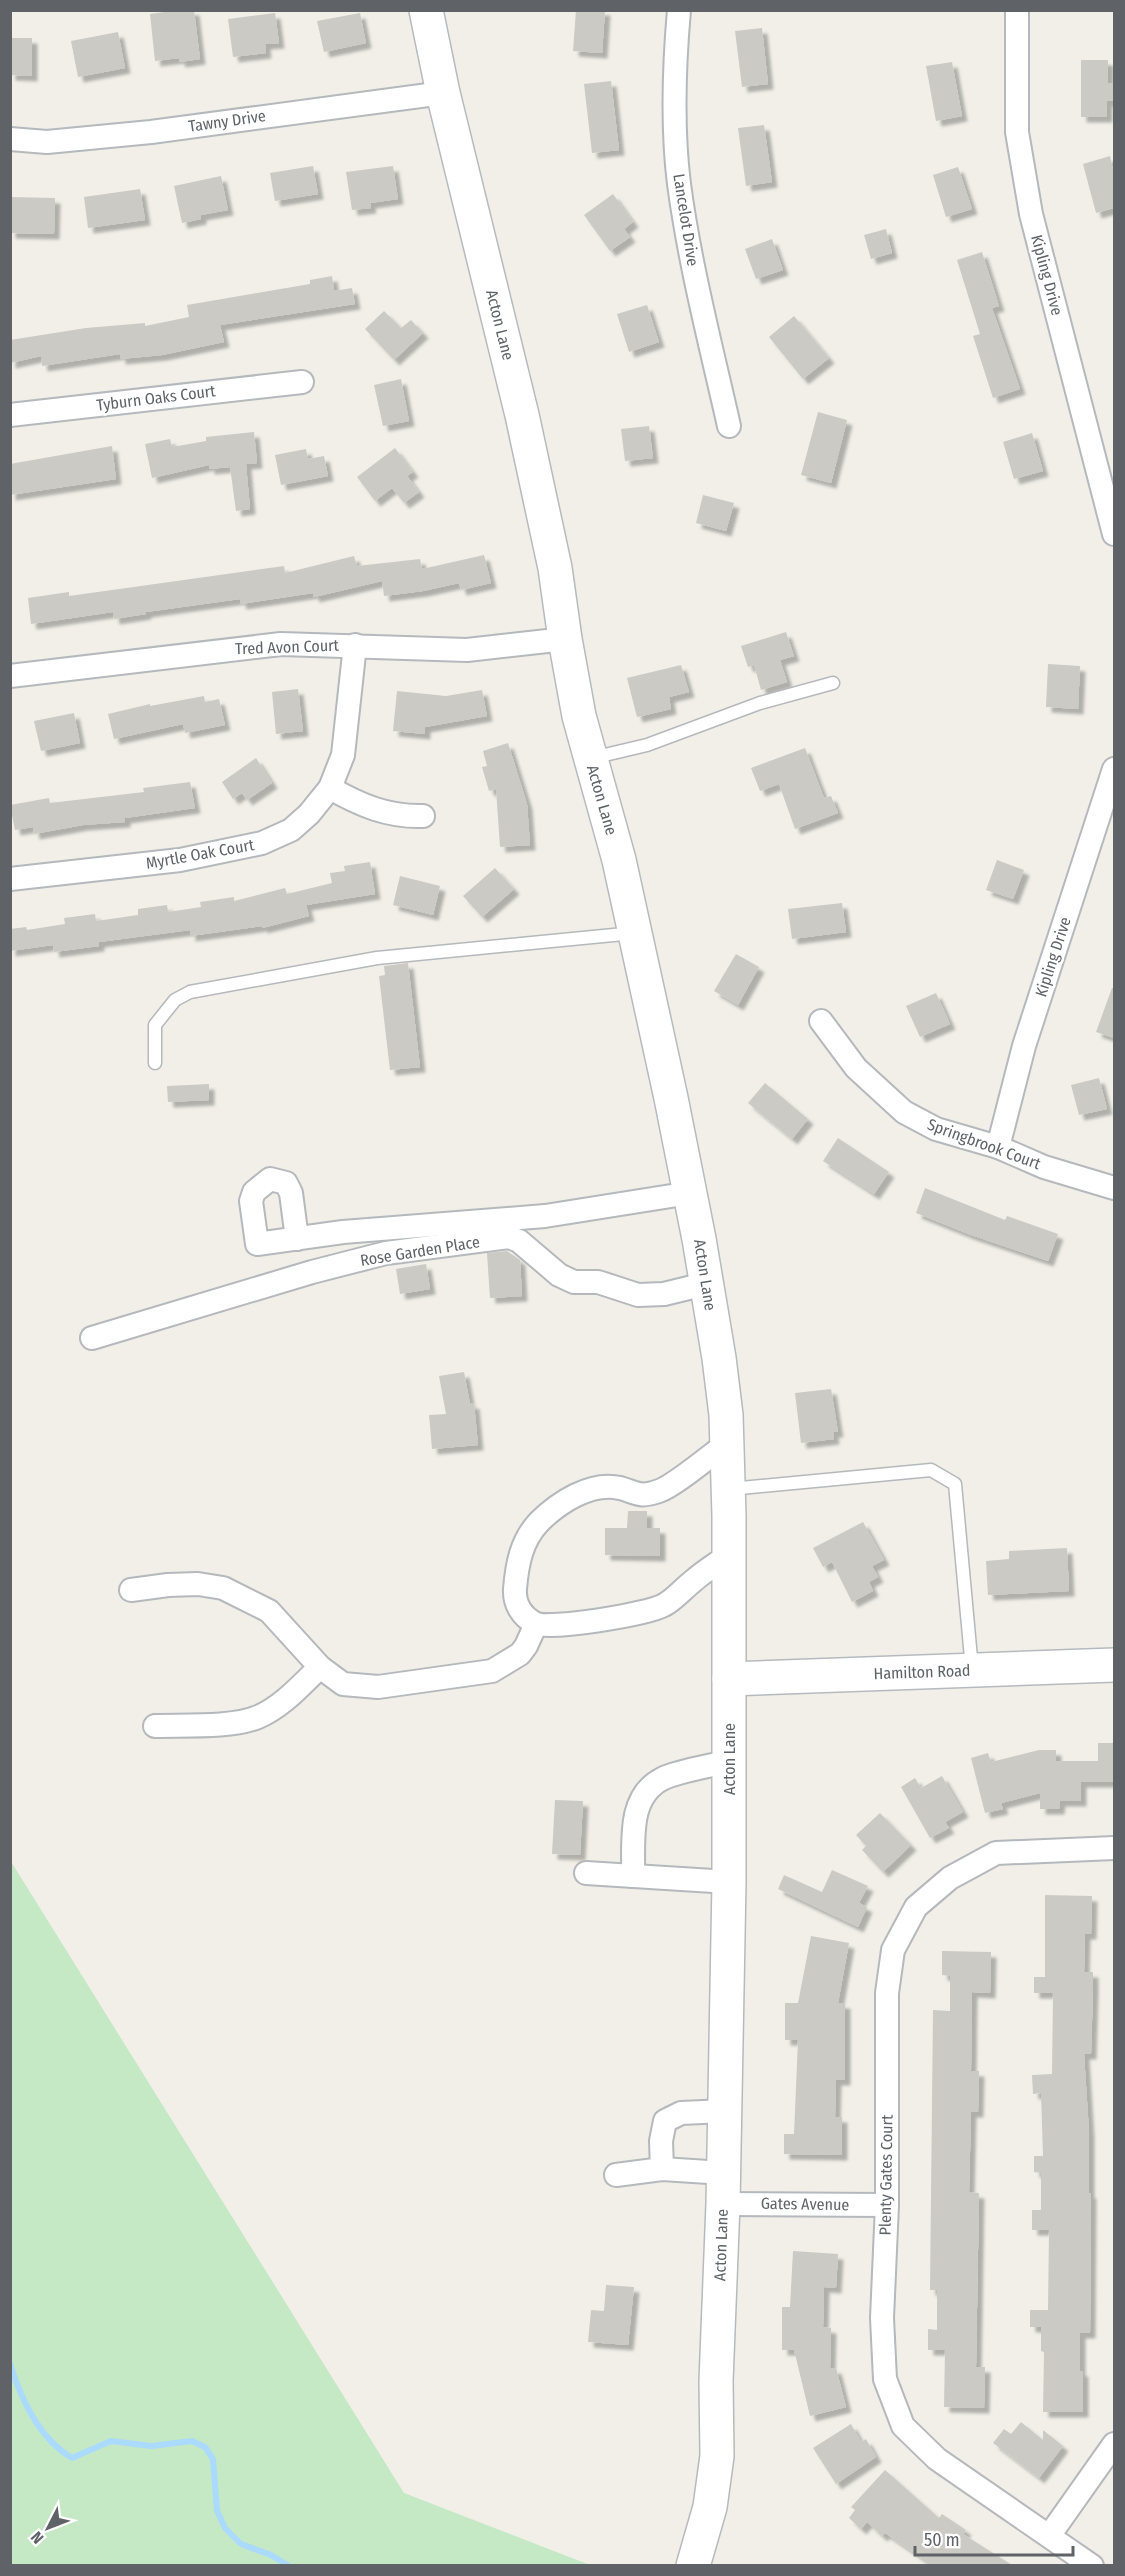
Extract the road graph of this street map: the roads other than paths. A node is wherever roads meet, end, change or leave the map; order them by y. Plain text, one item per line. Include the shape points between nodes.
1 (426, 10) edge
2 (679, 10) edge
3 (1017, 10) edge
4 (443, 93) junction
5 (10, 139) edge
6 (302, 382) dead end
7 (10, 415) edge
8 (729, 426) dead end
9 (1114, 534) edge
10 (565, 639) junction
11 (355, 645) junction
12 (10, 676) edge
13 (833, 684) dead end
14 (591, 759) junction
15 (1114, 770) edge
16 (330, 788) junction
17 (423, 816) dead end
18 (10, 879) edge
19 (635, 933) junction
20 (821, 1021) dead end
21 (155, 1063) dead end
22 (998, 1147) junction
23 (1114, 1188) edge
24 (690, 1193) junction
25 (297, 1239) dead end
26 (705, 1284) junction
27 (92, 1338) dead end
28 (726, 1444) junction
29 (728, 1489) junction
30 (729, 1555) junction
31 (131, 1590) dead end
32 (536, 1624) junction
33 (1114, 1665) edge
34 (320, 1667) junction
35 (972, 1670) junction
36 (729, 1678) junction
37 (155, 1726) dead end
38 (730, 1761) junction
39 (1114, 1848) edge
40 (586, 1873) dead end
41 (633, 1876) junction
42 (729, 1882) junction
43 (725, 2111) junction
44 (662, 2169) junction
45 (616, 2175) dead end
46 (723, 2188) junction
47 (887, 2205) junction
48 (1114, 2444) edge
49 (1049, 2536) junction
50 (693, 2565) edge
51 (1092, 2565) edge

1 - 4 street, Acton Lane
2 - 8 street, Lancelot Drive via 679,182 701,305
3 - 9 street, Kipling Drive via 1017,132 1031,214
4 - 5 street, Tawny Drive via 151,132 46,142
4 - 10 street, Acton Lane via 522,415 555,568
6 - 7 street, Tyburn Oaks Court
10 - 11 street, Tred Avon Court via 467,650
10 - 14 street, Acton Lane
11 - 12 street, Tred Avon Court via 280,644
11 - 16 street, Myrtle Oak Court via 343,755
13 - 14 lane via 760,703 647,745
14 - 19 street, Acton Lane
15 - 22 street, Kipling Drive via 1024,1046
16 - 17 street via 357,804 384,813
16 - 18 street, Myrtle Oak Court via 291,830 262,843 180,860
19 - 21 lane via 377,958 190,992 175,1000 155,1025
19 - 24 street, Acton Lane
20 - 22 street, Springbrook Court via 855,1068 904,1112 936,1129
22 - 23 street, Springbrook Court via 1044,1167
24 - 25 street via 545,1216
24 - 26 street, Acton Lane
26 - 27 street, Rose Garden Place via 664,1294 638,1295 598,1282 574,1282 509,1237 386,1253
26 - 28 street, Acton Lane via 719,1358
28 - 29 street, Acton Lane
28 - 32 street via 661,1491 638,1496 619,1488 600,1488 576,1495 537,1524 518,1559 515,1595 519,1610
29 - 30 street, Acton Lane
29 - 35 lane via 931,1470 955,1484
30 - 32 street via 665,1605 644,1614
30 - 36 street, Acton Lane
31 - 34 street via 198,1584 223,1588 269,1611
32 - 34 street via 520,1654 492,1671 378,1687 343,1684
33 - 35 street, Hamilton Road
34 - 37 street via 280,1704 257,1718 213,1725
35 - 36 street, Hamilton Road
36 - 38 street, Acton Lane
38 - 41 street via 663,1778 644,1793 634,1823
38 - 42 street, Acton Lane
39 - 47 street, Plenty Gates Court via 996,1853 950,1878 916,1907 893,1950 887,1993
40 - 41 street
41 - 42 street
42 - 43 street, Acton Lane
43 - 44 street via 681,2113 665,2121
43 - 46 street, Acton Lane
44 - 45 street, Gates Avenue
44 - 46 street, Gates Avenue
46 - 47 street, Gates Avenue
46 - 50 street, Acton Lane via 717,2456 710,2507
47 - 49 street, Plenty Gates Court via 882,2318 885,2379 903,2426 937,2459
48 - 49 street
49 - 51 street, Plenty Gates Court

